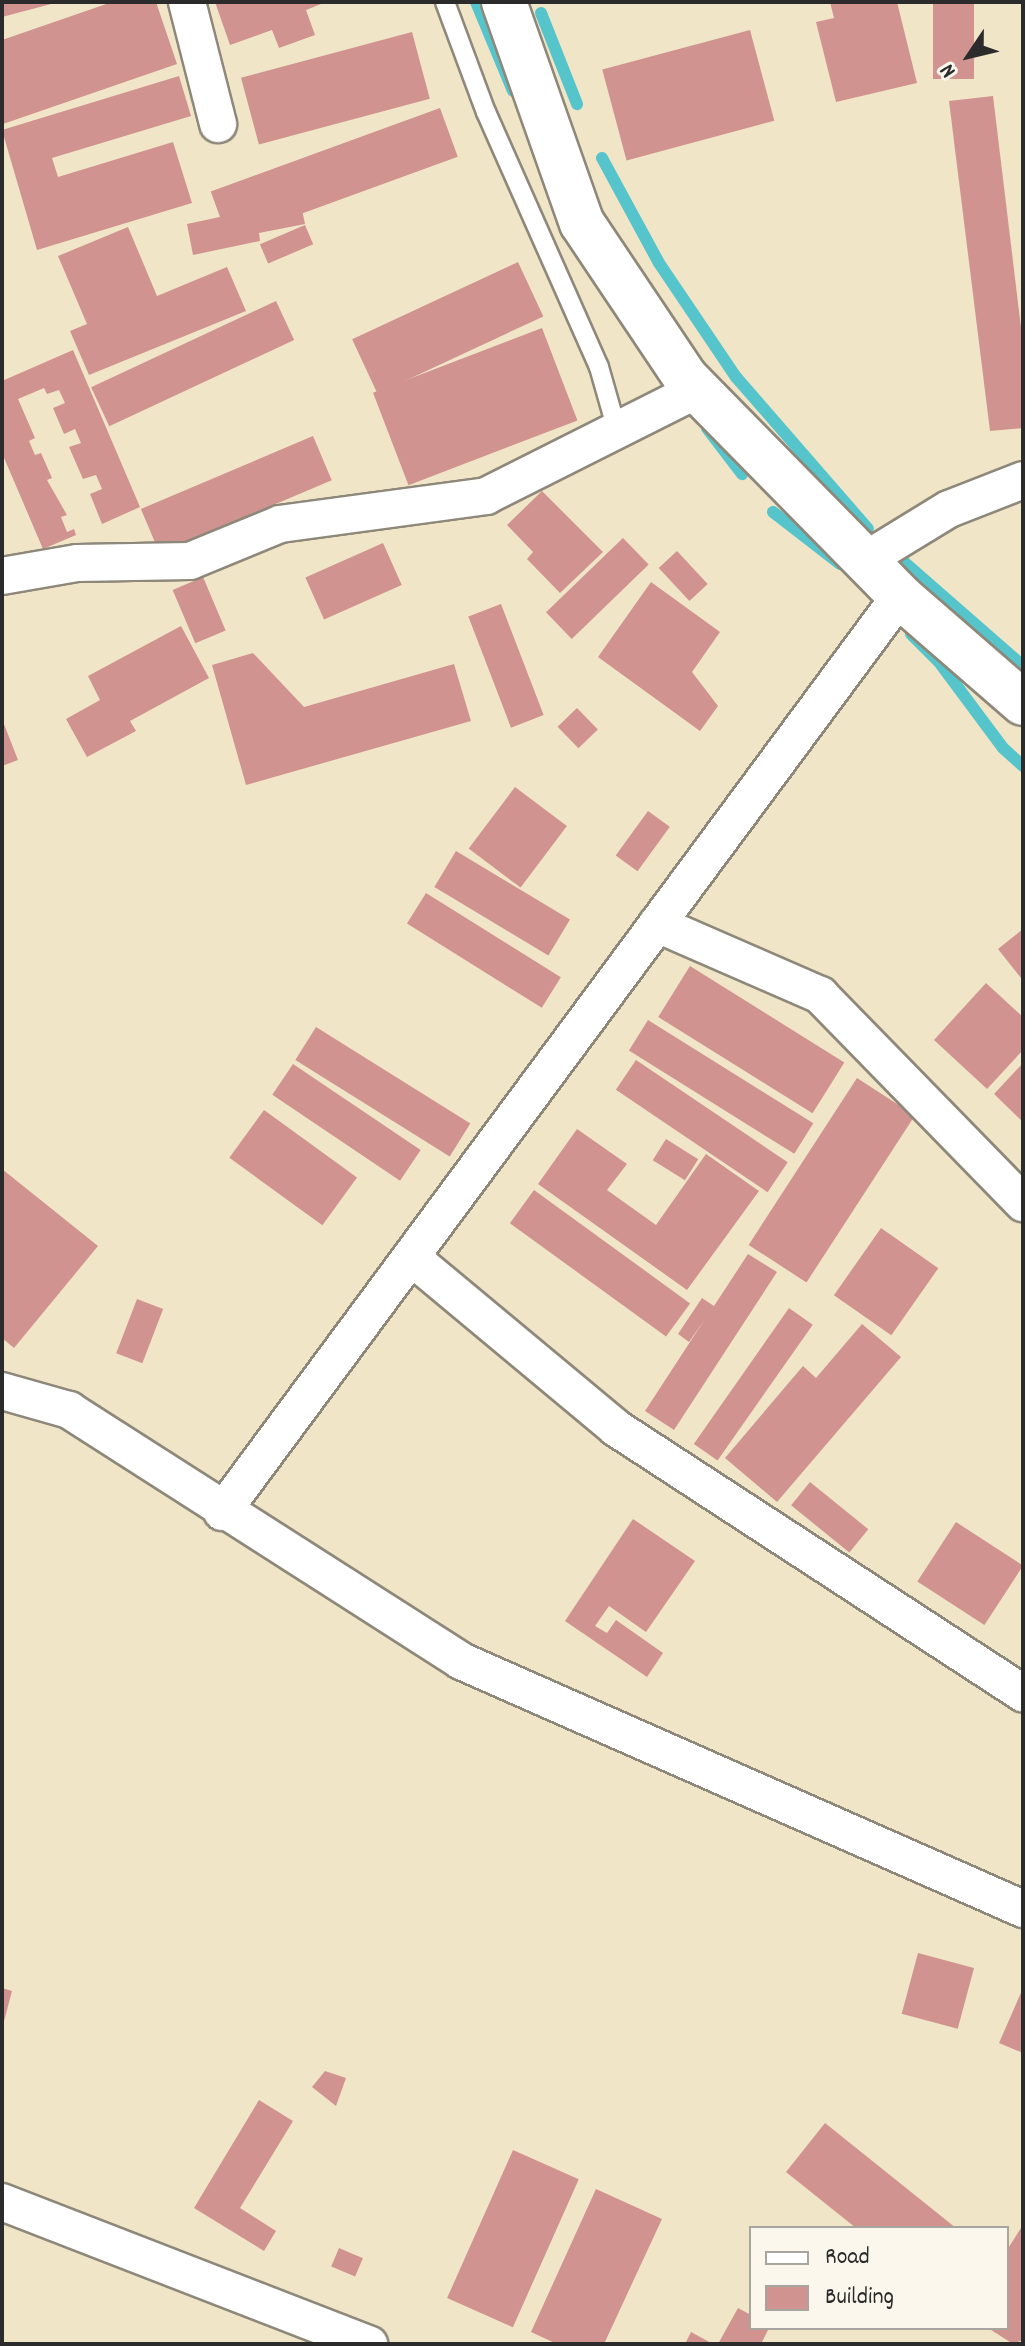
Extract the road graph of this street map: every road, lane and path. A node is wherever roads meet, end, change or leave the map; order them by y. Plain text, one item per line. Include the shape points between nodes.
1 (187, 2) edge
2 (445, 2) edge
3 (504, 2) edge
4 (218, 124) dead end
5 (697, 390) junction
6 (617, 430) junction
7 (1023, 480) edge
8 (867, 559) junction
9 (2, 576) edge
10 (900, 596) junction
11 (1023, 703) edge
12 (657, 924) junction
13 (1023, 1203) edge
14 (411, 1257) junction
15 (2, 1391) edge
16 (222, 1512) junction
17 (1023, 1693) edge
18 (1020, 1899) edge
19 (2, 2202) edge
20 (369, 2344) edge

1 - 4 street
2 - 6 lane via 486,112 599,367
3 - 5 street via 582,223
5 - 6 street
5 - 8 street
6 - 9 street via 486,496 280,524 190,561 77,563
7 - 8 street via 949,509
8 - 10 street
10 - 11 street
10 - 12 street
12 - 13 street via 820,995
12 - 14 street
14 - 16 street
14 - 17 street via 616,1428
15 - 16 street via 69,1410
16 - 18 street via 461,1661
19 - 20 street

